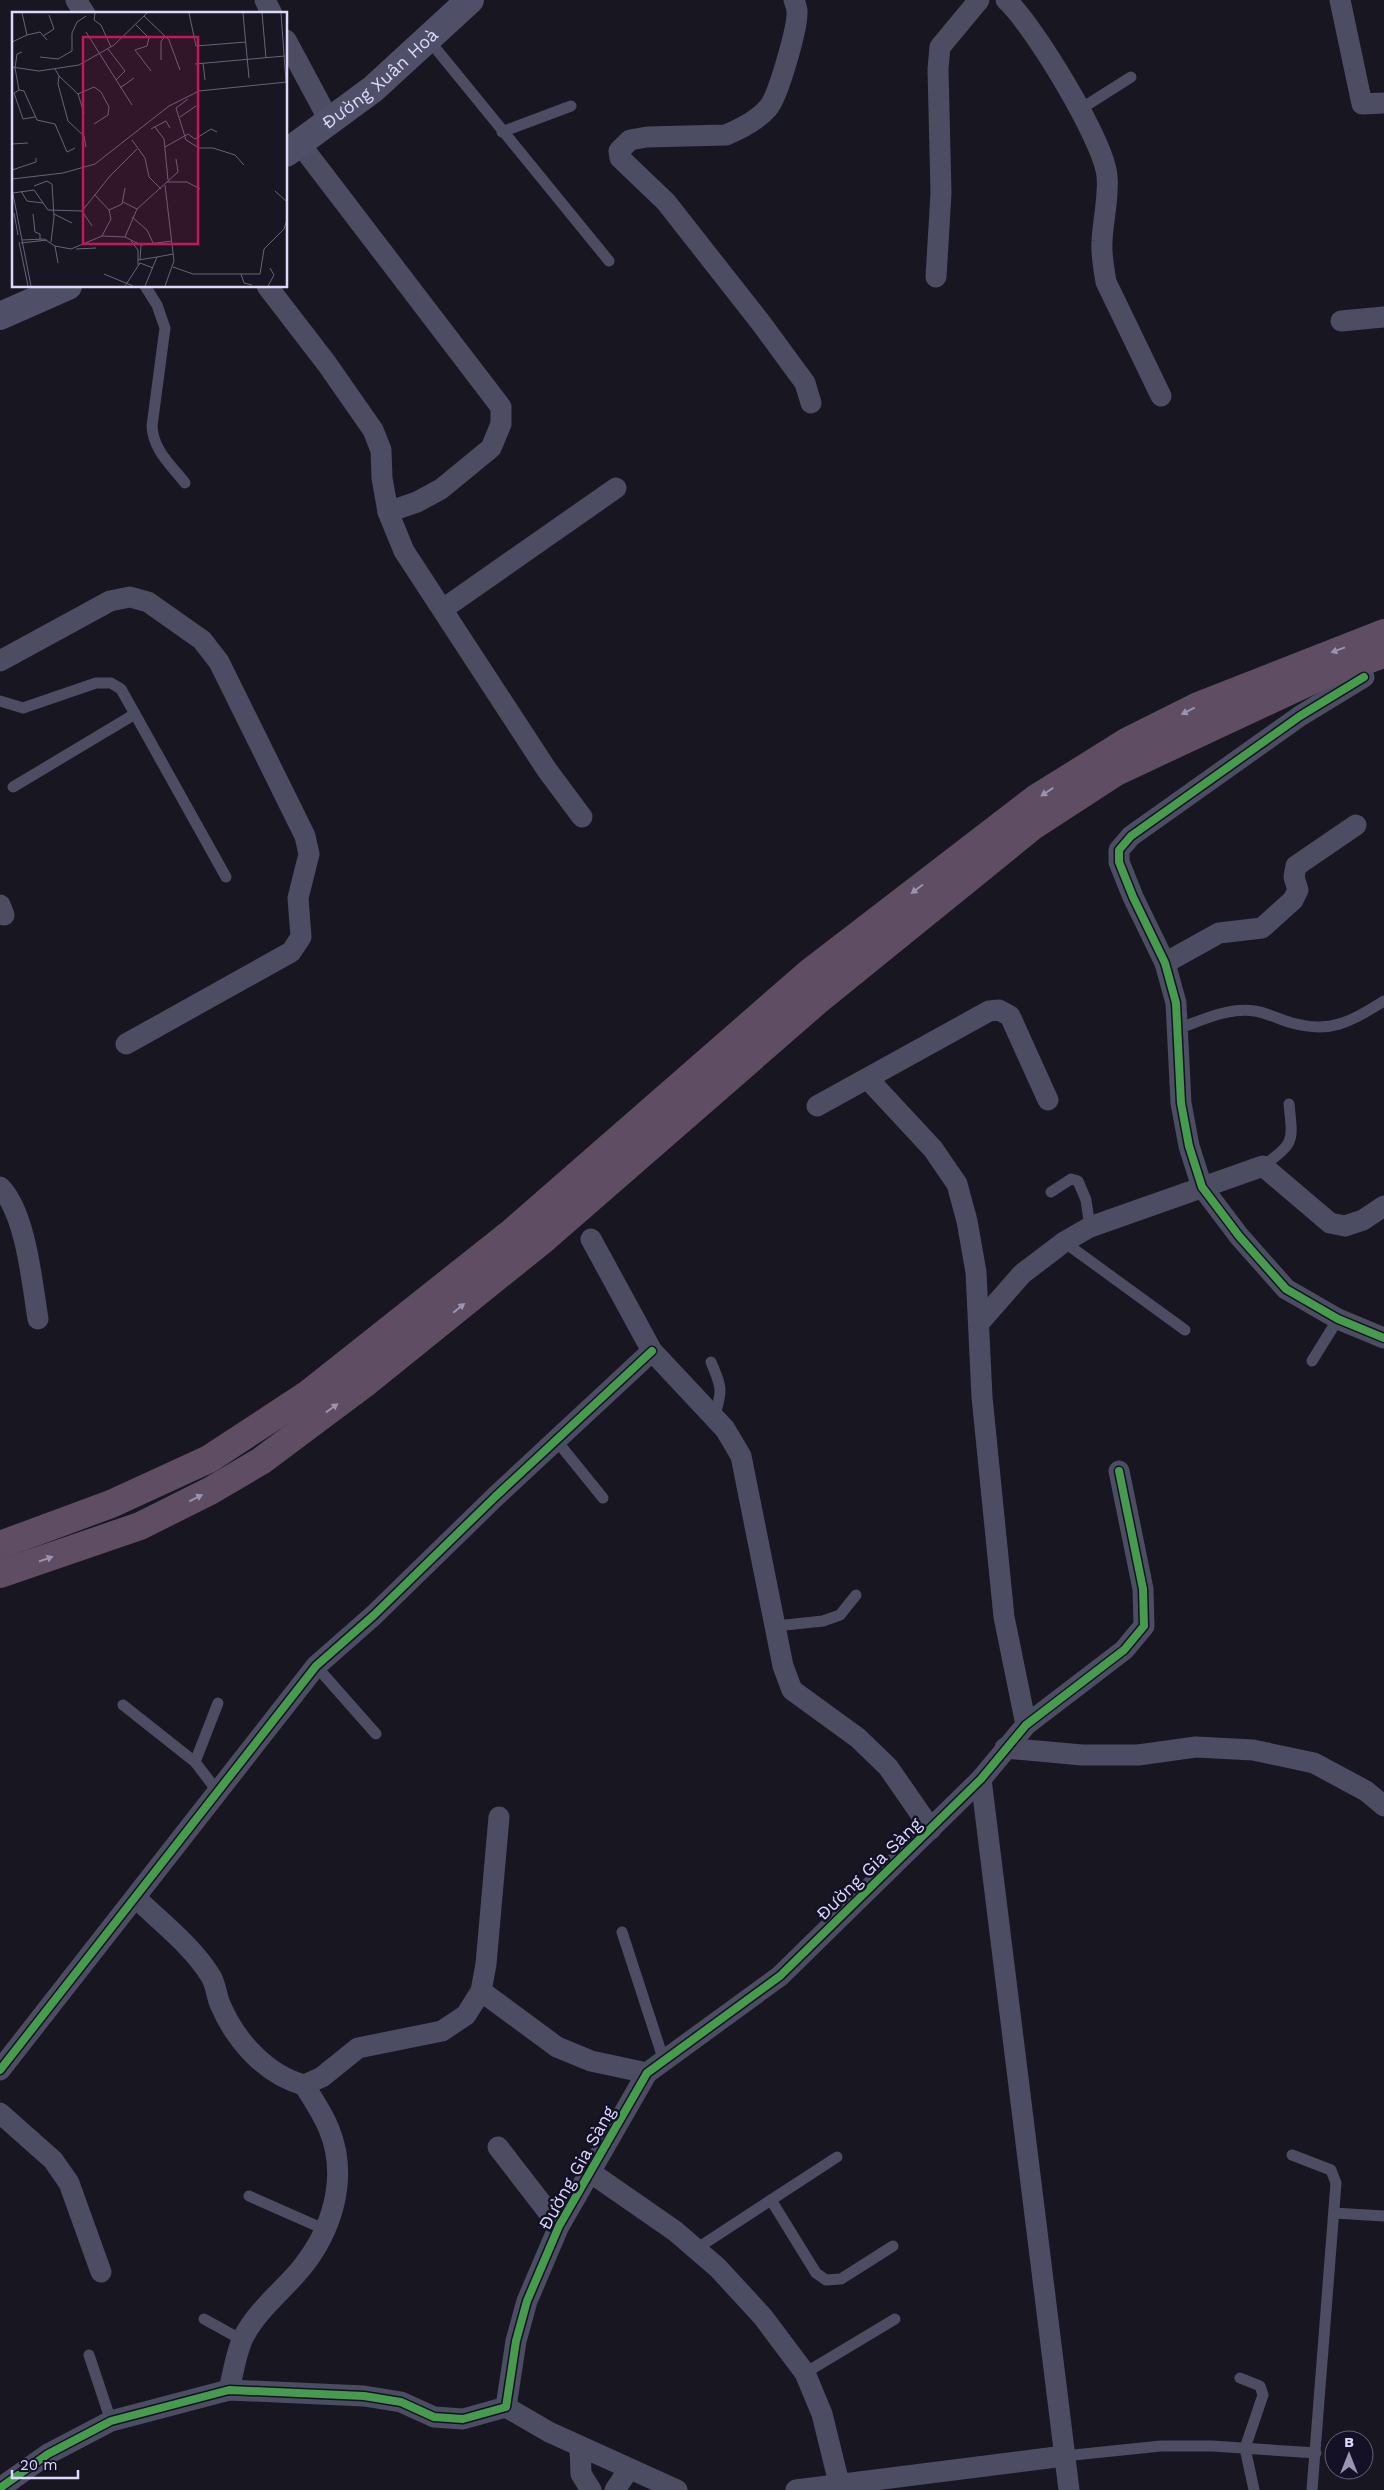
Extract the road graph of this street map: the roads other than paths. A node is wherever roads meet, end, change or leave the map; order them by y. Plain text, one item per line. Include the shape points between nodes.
1 (76, 0) edge
2 (265, 0) edge
3 (470, 0) edge
4 (794, 0) edge
5 (979, 0) edge
6 (1006, 0) edge
7 (1340, 0) edge
8 (84, 12) edge
9 (271, 12) edge
10 (428, 39) junction
11 (288, 44) edge
12 (1131, 77) dead end
13 (1384, 103) edge
14 (571, 106) dead end
15 (1079, 110) junction
16 (330, 122) junction
17 (502, 132) junction
18 (293, 148) edge
19 (609, 261) dead end
20 (936, 277) dead end
21 (63, 288) edge
22 (146, 288) edge
23 (269, 288) edge
24 (0, 316) edge
25 (1384, 317) edge
26 (1341, 321) dead end
27 (1161, 396) dead end
28 (811, 403) dead end
29 (185, 483) dead end
30 (616, 488) dead end
31 (388, 512) junction
32 (443, 609) junction
33 (1384, 633) edge
34 (1384, 654) edge
35 (0, 661) edge
36 (1364, 677) dead end
37 (0, 701) edge
38 (135, 714) junction
39 (13, 787) dead end
40 (582, 817) dead end
41 (1356, 825) dead end
42 (226, 878) dead end
43 (1165, 962) junction
44 (1384, 1001) edge
45 (1178, 1028) junction
46 (126, 1044) dead end
47 (868, 1079) junction
48 (1048, 1100) dead end
49 (1289, 1104) dead end
50 (817, 1106) dead end
51 (1263, 1166) junction
52 (0, 1187) edge
53 (1202, 1187) junction
54 (1051, 1192) dead end
55 (1384, 1206) edge
56 (1090, 1227) junction
57 (591, 1239) dead end
58 (1064, 1242) junction
59 (38, 1319) dead end
60 (1338, 1319) junction
61 (979, 1323) junction
62 (1185, 1330) dead end
63 (1384, 1338) edge
64 (652, 1351) junction
65 (1312, 1361) dead end
66 (711, 1362) dead end
67 (714, 1416) junction
68 (556, 1440) junction
69 (1119, 1471) dead end
70 (602, 1498) dead end
71 (0, 1545) edge
72 (0, 1574) edge
73 (856, 1595) dead end
74 (776, 1626) junction
75 (316, 1666) junction
76 (218, 1703) dead end
77 (123, 1705) dead end
78 (1026, 1725) junction
79 (376, 1734) dead end
80 (1005, 1748) junction
81 (195, 1762) junction
82 (980, 1779) junction
83 (218, 1792) junction
84 (1384, 1806) edge
85 (499, 1817) dead end
86 (931, 1830) junction
87 (136, 1898) junction
88 (622, 1932) dead end
89 (481, 1991) junction
90 (664, 2061) junction
91 (0, 2070) edge
92 (647, 2073) junction
93 (304, 2085) junction
94 (0, 2113) edge
95 (498, 2147) dead end
96 (1292, 2155) dead end
97 (837, 2157) dead end
98 (590, 2172) junction
99 (249, 2196) dead end
100 (771, 2200) junction
101 (1334, 2213) junction
102 (1384, 2216) edge
103 (559, 2226) junction
104 (326, 2230) junction
105 (893, 2246) dead end
106 (696, 2249) junction
107 (101, 2272) dead end
108 (204, 2319) dead end
109 (896, 2319) dead end
110 (242, 2340) junction
111 (89, 2355) dead end
112 (804, 2373) junction
113 (1240, 2378) dead end
114 (229, 2390) junction
115 (506, 2407) junction
116 (111, 2421) junction
117 (580, 2447) junction
118 (1245, 2448) junction
119 (1316, 2452) junction
120 (1064, 2456) junction
121 (629, 2469) junction
122 (839, 2483) junction
123 (0, 2488) edge
124 (591, 2490) edge
125 (615, 2490) edge
126 (677, 2490) edge
127 (796, 2490) edge
128 (1069, 2490) edge
129 (1254, 2490) edge
130 (1312, 2490) edge

1 - 8 street
2 - 9 street
3 - 10 street, Đường Xuân Hoà
4 - 28 street via 797,11 794,32 774,100 767,110 726,135 648,137 630,140 619,151 620,158 666,202 761,323 805,384
5 - 20 street via 940,47 941,193
6 - 15 street via 1037,39
7 - 13 street via 1362,104
10 - 16 street, Đường Xuân Hoà via 373,89
10 - 17 lane
11 - 16 street
12 - 15 lane
14 - 17 lane
15 - 27 street via 1095,140 1107,174 1102,242 1106,282
16 - 18 street, Đường Xuân Hoà
17 - 19 lane
18 - 31 street via 501,407 501,424 491,448 441,489
21 - 24 street
22 - 29 lane via 157,305 165,328 152,437 156,447
23 - 31 street via 373,430 381,450
25 - 26 street
30 - 32 street
31 - 32 street via 404,551
32 - 40 street via 547,770
33 -> 71 highway via 1198,706 1128,741 1035,799 810,972 511,1233 308,1394 209,1459 111,1504
72 -> 34 highway via 140,1526 210,1491 260,1461 364,1384 544,1239 816,1002 1033,826 1116,772 1317,678
35 - 46 street via 110,601 130,597 148,602 202,640 219,662 306,836 309,854 298,898 301,937 291,952
36 - 43 street via 1300,716 1131,836 1119,850 1119,862 1133,897
37 - 38 lane via 22,708 96,684 111,684 121,689
38 - 39 lane
38 - 42 lane
41 - 43 street via 1296,866 1294,877 1298,890 1293,900 1262,928 1218,933
43 - 45 street via 1176,1003
44 - 45 lane via 1353,1020 1319,1029 1255,1011 1224,1012
45 - 53 street via 1181,1103 1189,1146
47 - 48 street via 989,1011 999,1010 1010,1016
47 - 50 street
47 - 61 street via 933,1149 957,1184 976,1272
49 - 51 lane via 1292,1139
51 - 53 street
51 - 55 street via 1330,1223 1345,1226 1363,1220
52 - 59 street via 22,1231
53 - 56 street
53 - 60 street via 1239,1236 1286,1288
54 - 56 lane via 1071,1179 1078,1181 1086,1200
56 - 58 street
57 - 64 street
58 - 61 street via 1022,1274
58 - 62 lane
60 - 63 street
60 - 65 lane
61 - 78 street via 982,1397 1004,1617
64 - 67 street
64 - 68 street
66 - 67 lane via 721,1394
67 - 74 street via 742,1456
68 - 70 lane
68 - 75 street via 374,1615
69 - 78 street, Đường Gia Sàng via 1144,1588 1144,1626 1124,1650
73 - 74 lane via 840,1615 823,1621
74 - 86 street via 783,1666 792,1690 858,1738 888,1768
75 - 79 lane
75 - 83 street
76 - 81 lane
77 - 81 lane
78 - 80 street, Đường Gia Sàng
80 - 82 street, Đường Gia Sàng
80 - 84 street via 1082,1755 1138,1755 1196,1747 1253,1750 1314,1764 1366,1791
81 - 83 lane
82 - 86 street, Đường Gia Sàng
82 - 120 street
83 - 87 street
85 - 89 street
86 - 90 street, Đường Gia Sàng via 780,1976
87 - 91 street
87 - 93 street via 212,1976 232,2028 248,2050 287,2081
88 - 90 lane
89 - 92 street via 557,2047 591,2061
89 - 93 street via 466,2015 442,2031 358,2048 322,2077
90 - 92 street, Đường Gia Sàng
92 - 98 street, Đường Gia Sàng
93 - 104 street via 329,2128 338,2161 337,2196
94 - 107 street via 53,2160 69,2183
95 - 103 street
96 - 101 lane via 1331,2170 1336,2183
97 - 100 lane
98 - 103 street, Đường Gia Sàng
98 - 106 street
99 - 104 lane
100 - 105 lane via 816,2273 826,2280 841,2279
100 - 106 lane
101 - 102 lane
101 - 119 lane
103 - 115 street, Đường Gia Sàng via 527,2301 516,2341
104 - 110 street via 300,2269 255,2318
106 - 112 street via 763,2317
108 - 110 lane
109 - 112 lane
110 - 114 street
111 - 116 lane
112 - 122 street via 822,2414
113 - 118 lane via 1260,2386 1263,2395
114 - 115 street via 364,2396 401,2402 434,2417 463,2419
114 - 116 street
115 - 117 street
116 - 123 street via 48,2454
117 - 121 street
117 - 124 street via 581,2474
118 - 119 lane
118 - 120 lane via 1161,2446
118 - 129 lane
119 - 130 lane
120 - 122 street
120 - 128 street
121 - 125 street
121 - 126 street
122 - 127 street

